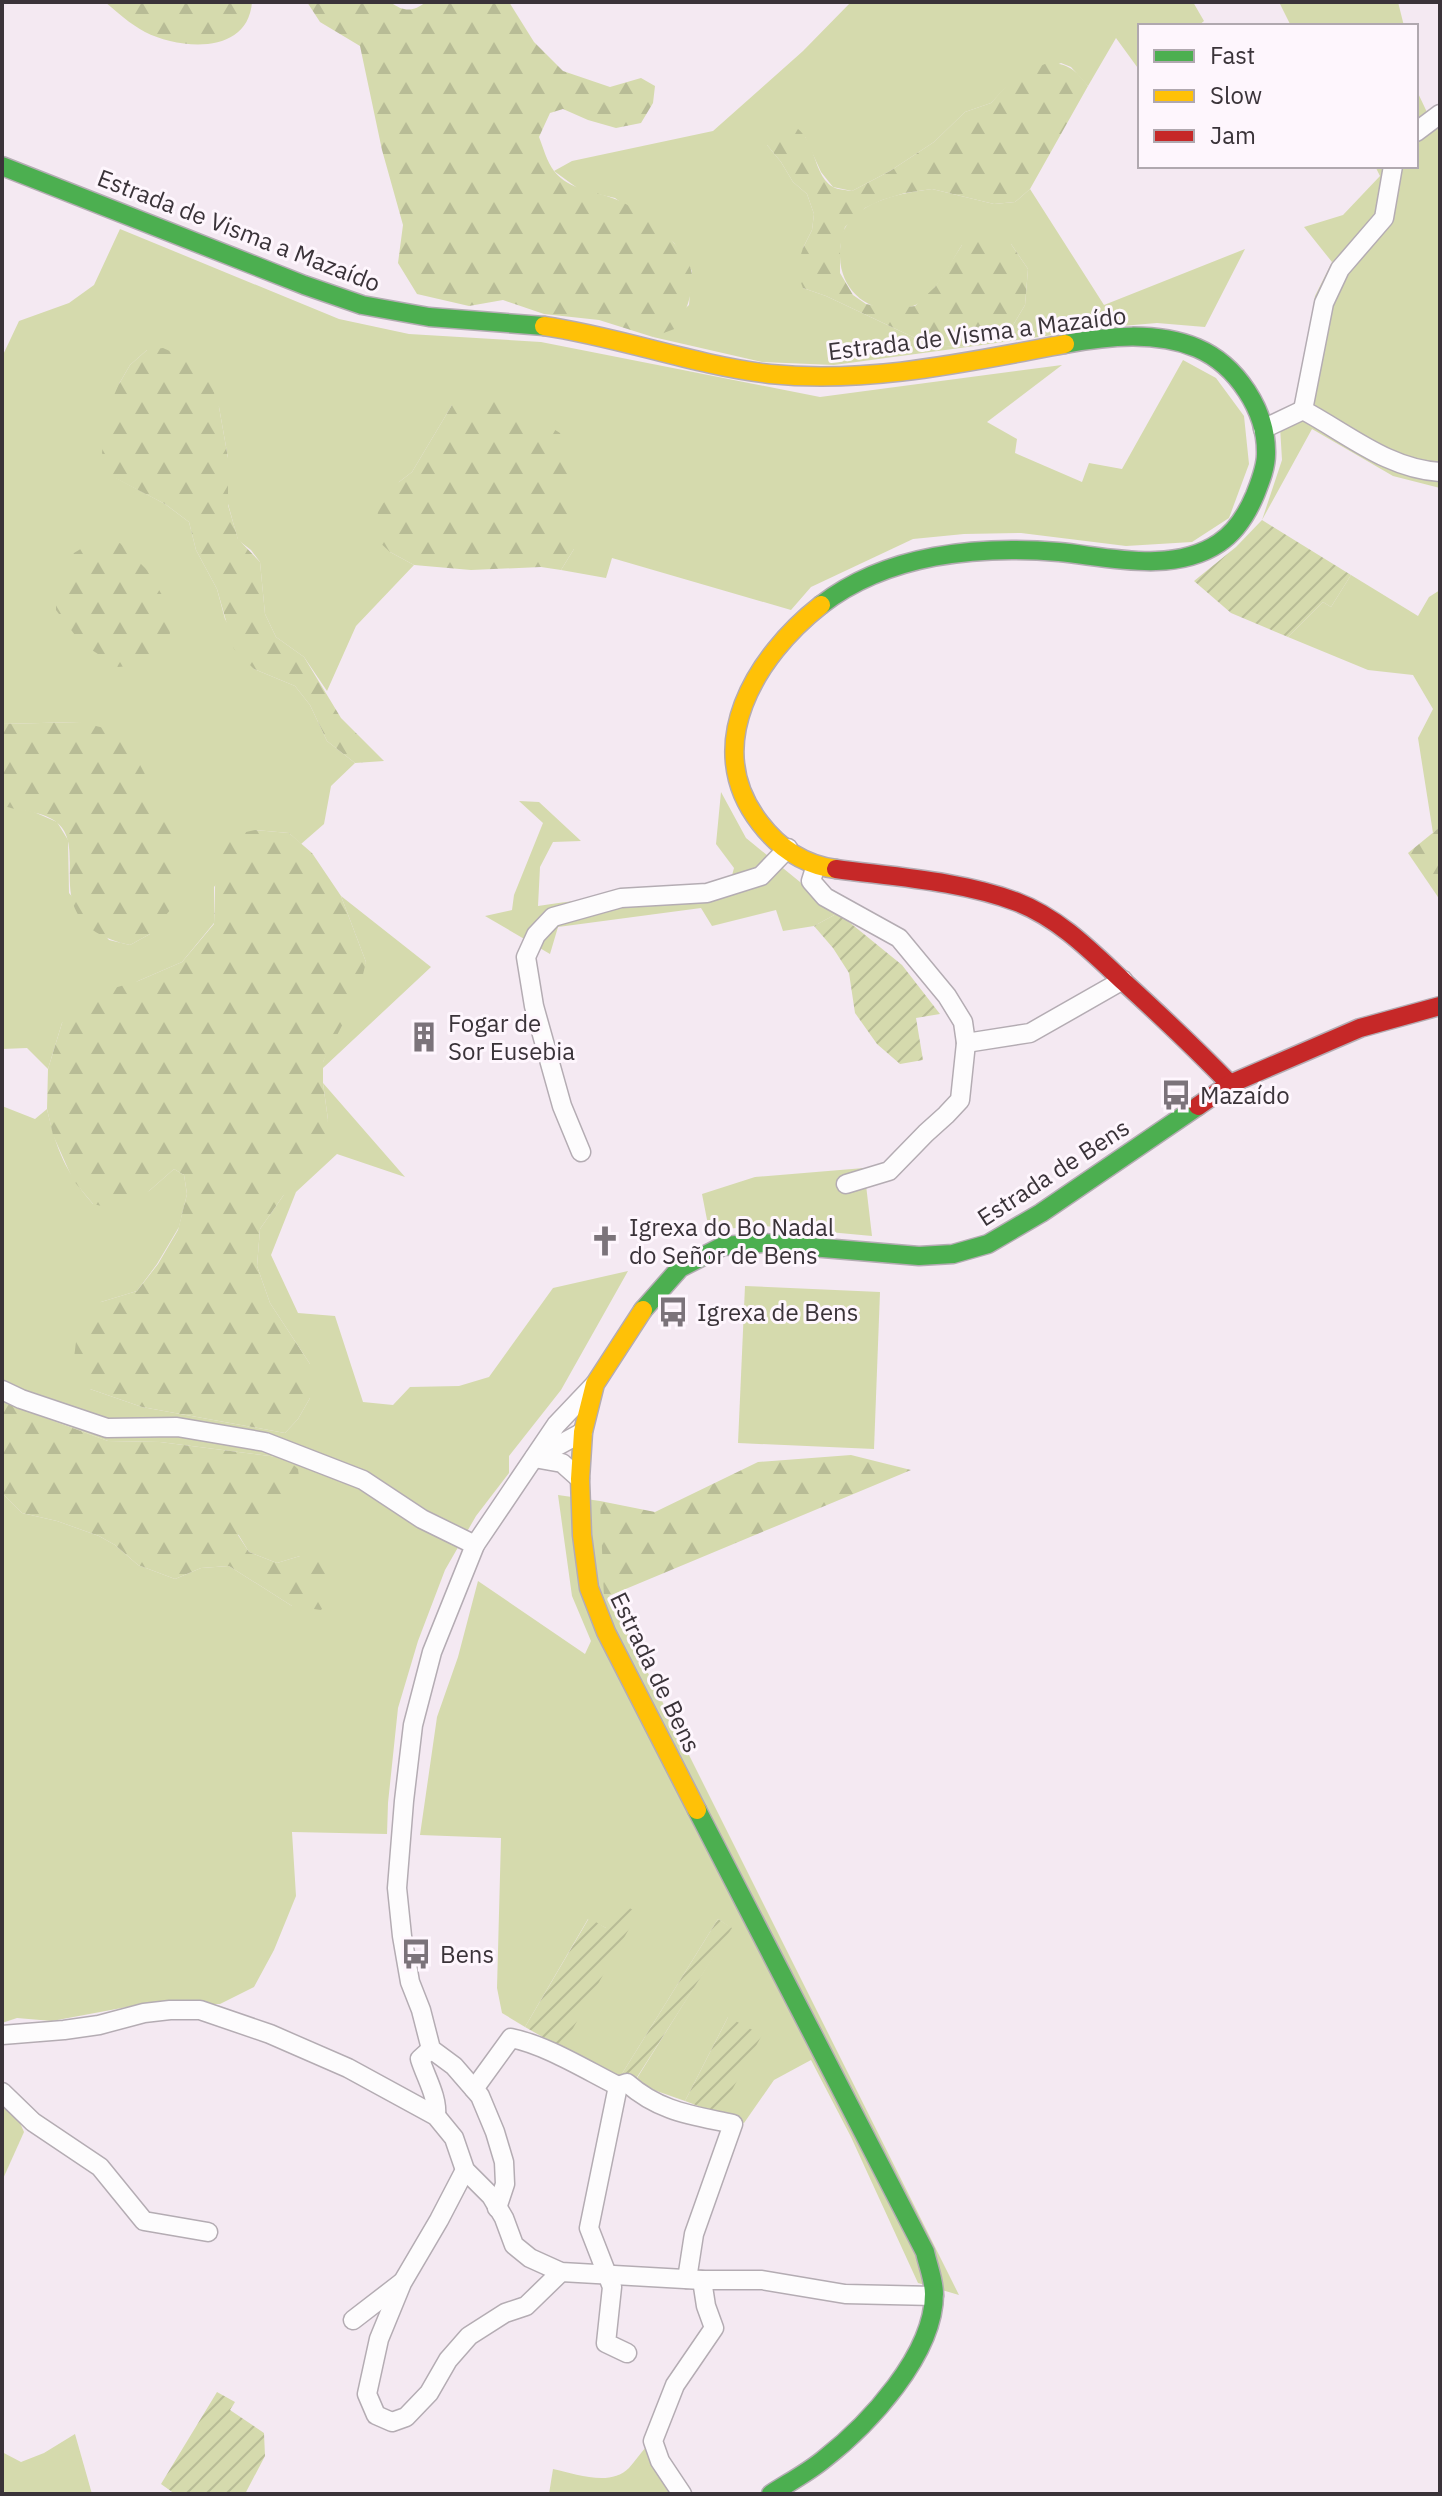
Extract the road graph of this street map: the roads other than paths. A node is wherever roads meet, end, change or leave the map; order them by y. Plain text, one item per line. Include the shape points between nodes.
1 (1440, 114) edge
2 (1418, 130) edge
3 (2, 166) edge
4 (1393, 168) edge
5 (1303, 410) junction
6 (1263, 429) junction
7 (1440, 472) edge
8 (788, 848) junction
9 (816, 865) junction
10 (1123, 980) junction
11 (1440, 1006) edge
12 (966, 1043) junction
13 (1230, 1084) junction
14 (581, 1152) dead end
15 (846, 1184) dead end
16 (595, 1384) junction
17 (2, 1390) edge
18 (556, 1425) junction
19 (583, 1432) junction
20 (534, 1458) junction
21 (580, 1479) junction
22 (475, 1545) junction
23 (2, 2035) edge
24 (431, 2049) junction
25 (618, 2086) junction
26 (474, 2089) junction
27 (2, 2092) edge
28 (436, 2116) junction
29 (465, 2170) junction
30 (497, 2208) junction
31 (208, 2232) dead end
32 (561, 2272) junction
33 (606, 2273) junction
34 (694, 2280) junction
35 (402, 2283) junction
36 (934, 2296) junction
37 (353, 2320) dead end
38 (627, 2353) dead end
39 (682, 2494) edge
40 (771, 2494) edge

1 - 2 street
3 - 6 street, Estrada de Visma a Mazaído via 346,300 409,315 554,326 753,372 844,377 1082,342 1160,337 1197,347 1232,370
4 - 5 street via 1384,218 1340,269 1324,303
5 - 6 street
5 - 7 street via 1372,452
6 - 8 street, Estrada de Visma a Mazaído via 1266,453 1259,486 1242,522 1218,546 1179,560 991,548 956,552 864,579 790,630 761,667 741,705 734,757 751,812
8 - 9 street, Estrada de Visma a Mazaído
8 - 14 street via 761,876 707,893 621,898 553,917 536,935 526,957 534,1006
9 - 10 street, Estrada de Visma a Mazaído via 996,895 1029,906 1060,924
9 - 12 street via 811,881 825,897 899,938 947,996 963,1022
10 - 12 street via 1030,1033
10 - 13 street, Estrada de Visma a Mazaído
11 - 13 street, Estrada de Bens via 1360,1028
12 - 15 street via 960,1100 889,1171
13 - 16 street, Estrada de Bens via 988,1244 919,1256 763,1243 723,1246 680,1268 644,1309
16 - 18 street
16 - 19 street, Estrada de Bens
17 - 22 street via 107,1428 177,1427 265,1442 363,1480 422,1519
18 - 19 street
18 - 20 street
19 - 20 street
19 - 21 street, Estrada de Bens
20 - 21 street via 562,1463
20 - 22 street
21 - 36 street, Estrada de Bens via 589,1588 606,1632 925,2252
22 - 24 street via 432,1652 413,1725 404,1801 397,1888 402,1936
23 - 28 street via 99,2025 144,2013 200,2010 348,2068
24 - 26 street
24 - 28 street via 420,2059 437,2103
25 - 26 street via 511,2038
25 - 33 street via 589,2228
25 - 34 street via 627,2083 670,2110 733,2124 694,2234
26 - 30 street via 504,2162 505,2184
27 - 31 street via 33,2122 100,2167 144,2221
28 - 29 street via 454,2138
29 - 30 street
29 - 35 street
30 - 32 street via 514,2245
32 - 33 street
32 - 35 street via 526,2306 469,2336 429,2393 406,2417 392,2422 376,2415 367,2394 379,2339
33 - 34 street
33 - 38 street via 612,2287 606,2343
34 - 36 street via 762,2280 845,2294
34 - 39 street via 714,2328 675,2385 653,2441
35 - 37 street
36 - 40 street, Estrada de Bens via 917,2353 891,2392 822,2460

